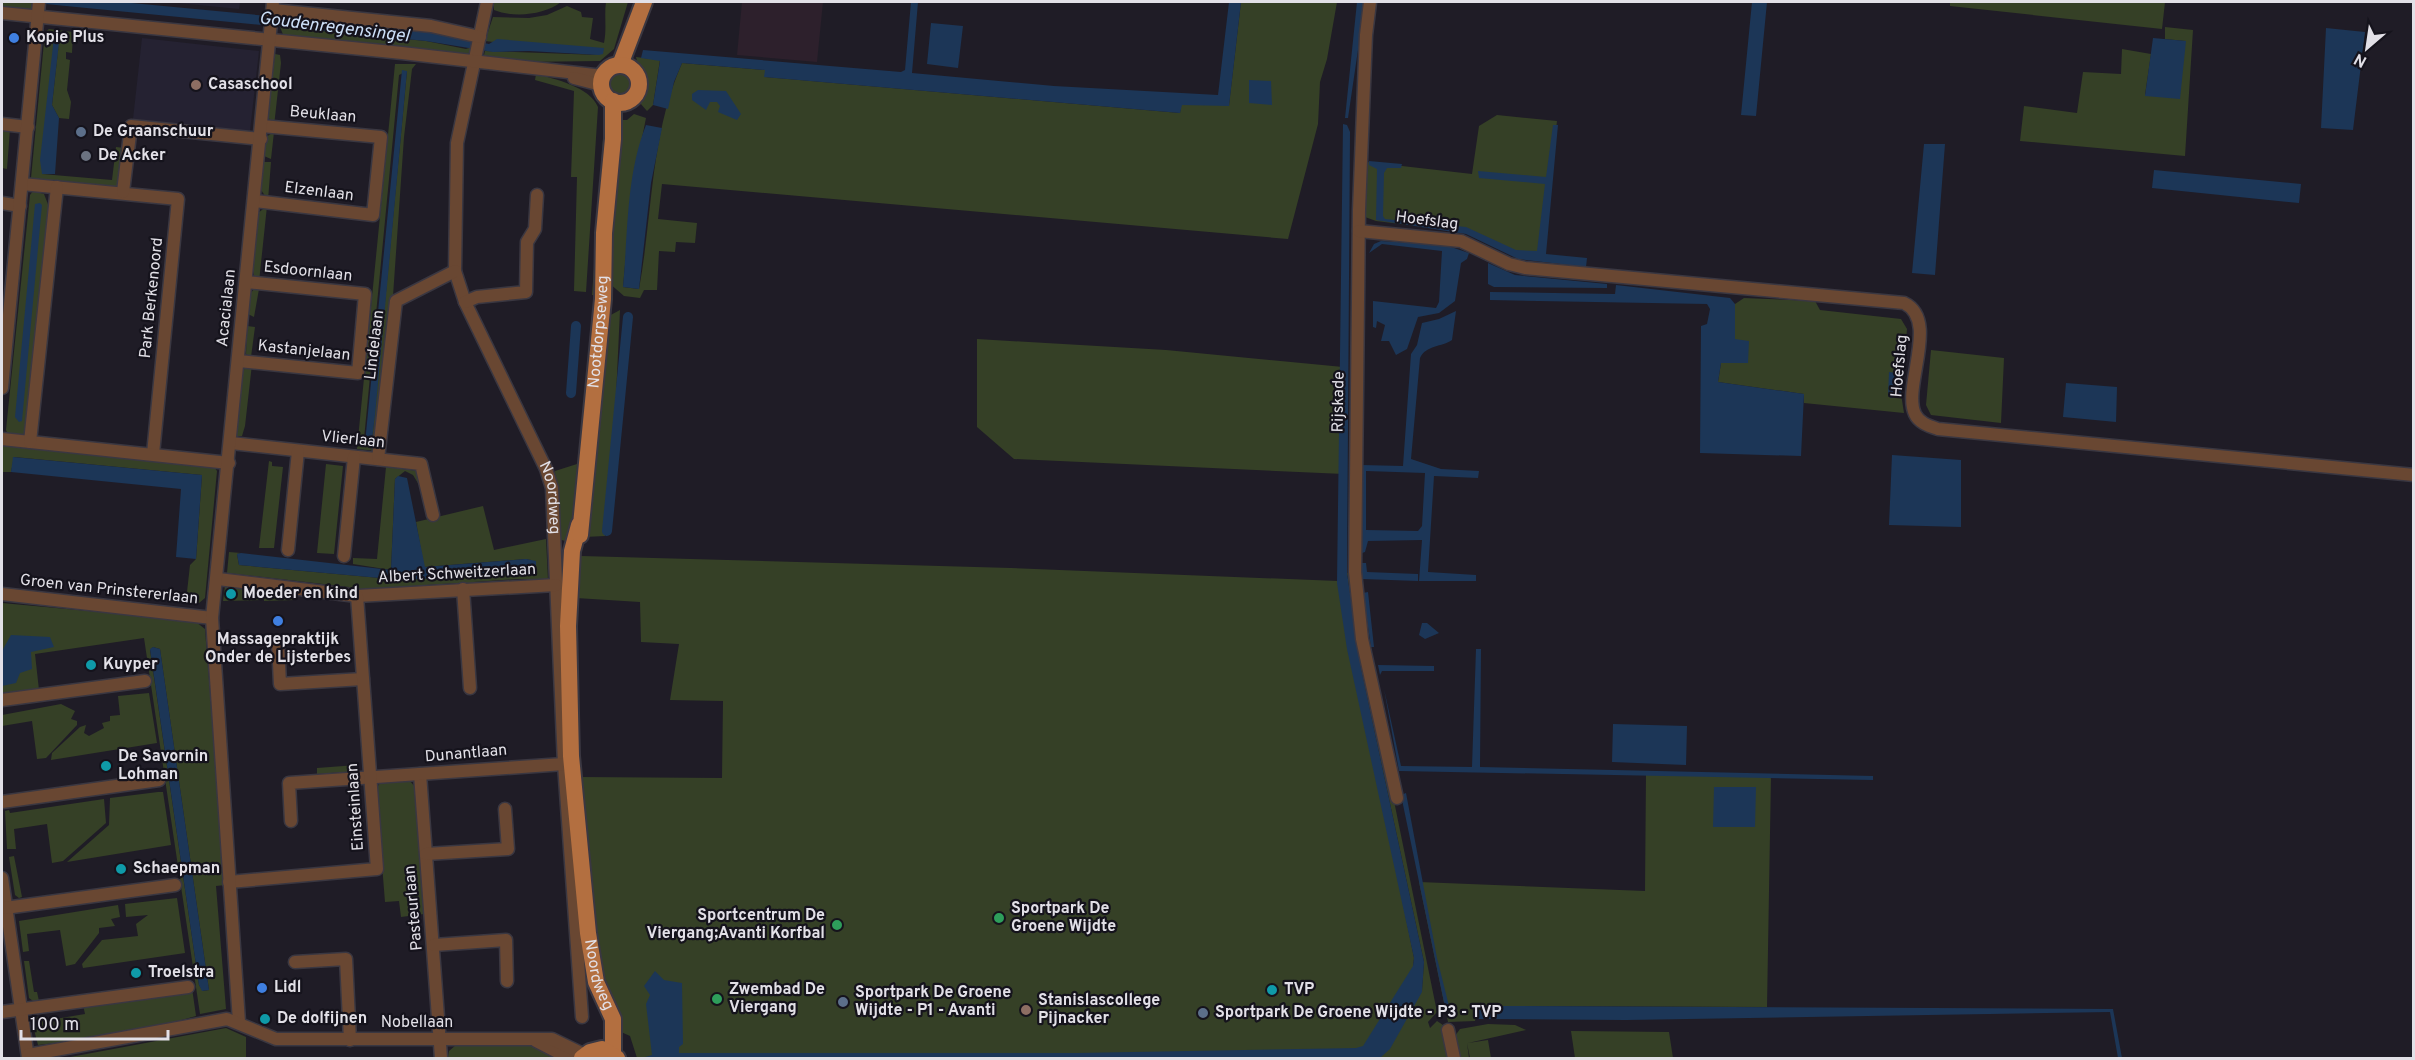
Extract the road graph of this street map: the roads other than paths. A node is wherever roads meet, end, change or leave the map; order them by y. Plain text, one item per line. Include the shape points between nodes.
1 (39, 2) edge
2 (486, 2) edge
3 (644, 2) edge
4 (1370, 2) edge
5 (2, 13) edge
6 (38, 17) junction
7 (272, 19) edge
8 (478, 47) junction
9 (625, 66) junction
10 (602, 80) junction
11 (618, 102) junction
12 (2, 124) edge
13 (262, 126) junction
14 (28, 127) junction
15 (381, 137) joint
16 (261, 139) junction
17 (22, 184) junction
18 (57, 187) junction
19 (123, 192) junction
20 (537, 195) dead end
21 (255, 201) junction
22 (2, 203) edge
23 (20, 206) junction
24 (1359, 231) junction
25 (455, 271) junction
26 (7, 282) edge
27 (246, 282) junction
28 (365, 294) joint
29 (465, 302) junction
30 (3, 360) edge
31 (239, 361) junction
32 (2, 388) edge
33 (2, 439) edge
34 (30, 442) junction
35 (231, 444) junction
36 (298, 451) junction
37 (153, 454) junction
38 (354, 456) junction
39 (378, 459) junction
40 (229, 463) junction
41 (2414, 475) edge
42 (433, 515) dead end
43 (288, 550) dead end
44 (345, 556) dead end
45 (572, 576) joint
46 (218, 579) junction
47 (556, 585) junction
48 (463, 589) junction
49 (2, 594) edge
50 (357, 596) junction
51 (212, 618) junction
52 (278, 643) dead end
53 (363, 679) junction
54 (145, 681) dead end
55 (470, 688) dead end
56 (2, 700) edge
57 (564, 764) junction
58 (420, 774) junction
59 (370, 776) junction
60 (159, 780) dead end
61 (1397, 798) dead end
62 (2, 802) edge
63 (505, 809) dead end
64 (291, 821) dead end
65 (426, 854) junction
66 (2, 878) edge
67 (230, 882) junction
68 (175, 885) dead end
69 (5, 908) junction
70 (434, 945) junction
71 (294, 962) dead end
72 (507, 981) dead end
73 (188, 987) dead end
74 (20, 1009) junction
75 (2, 1012) edge
76 (582, 1017) dead end
77 (239, 1022) junction
78 (1448, 1030) dead end
79 (351, 1040) junction
80 (441, 1050) edge
81 (610, 1054) edge
82 (28, 1057) edge
83 (579, 1057) edge
84 (1454, 1059) edge

1 - 6 street
2 - 8 street, Noordweg
3 - 9 main road
4 - 24 street, Rijskade
5 - 6 street
6 - 7 street
6 - 14 street
7 - 8 street
7 - 8 street via 431,26
7 - 13 street, Acacialaan
8 - 10 street via 553,71
8 - 25 street, Noordweg via 457,143
9 - 10 main road via 608,69
9 - 11 main road via 637,76 638,89 631,99
10 - 11 main road via 604,93
11 - 45 main road, Nootdorpseweg via 604,233 603,299
12 - 14 street
13 - 15 street, Beuklaan
13 - 16 street, Acacialaan
14 - 17 street
15 - 21 street, Elzenlaan via 373,215
16 - 19 street via 131,126
16 - 21 street, Acacialaan
17 - 18 street, Park Berkenoord
17 - 23 street
18 - 19 street, Park Berkenoord
18 - 34 street
19 - 37 street, Park Berkenoord via 178,199
20 - 29 street via 534,229 527,242 526,292
21 - 27 street, Acacialaan
22 - 23 street
23 - 26 street
24 - 41 street, Hoefslag via 1461,241 1525,268 1904,303 1913,308 1920,322 1913,408 1922,423 1938,429
24 - 61 street, Rijskade via 1356,606
25 - 29 street, Noordweg
25 - 39 street, Lindelaan via 396,301
26 - 30 street
27 - 28 street, Esdoornlaan
27 - 31 street, Acacialaan
28 - 31 street, Kastanjelaan via 358,373
29 - 47 street, Noordweg via 549,478
30 - 32 street
31 - 35 street, Acacialaan
33 - 34 street
34 - 37 street
35 - 36 street, Vlierlaan
35 - 40 street, Acacialaan
36 - 38 street, Vlierlaan
36 - 43 street
37 - 40 street
38 - 39 street, Vlierlaan
38 - 44 street
39 - 42 street, Vlierlaan via 421,464
40 - 46 street, Acacialaan
45 - 81 main road, Noordweg via 567,666 575,824 594,973 613,1019
46 - 50 street, Albert Schweitzerlaan
46 - 51 street, Acacialaan
47 - 48 street, Albert Schweitzerlaan
47 - 57 street, Noordweg
48 - 50 street, Albert Schweitzerlaan
48 - 55 street
49 - 51 street, Groen van Prinstererlaan
50 - 53 street, Einsteinlaan
51 - 67 street
52 - 53 street via 280,684
53 - 59 street, Einsteinlaan
54 - 56 street
57 - 58 street, Dunantlaan
57 - 76 street, Noordweg
58 - 59 street, Dunantlaan
58 - 65 street, Pasteurlaan
59 - 64 street, Dunantlaan via 289,783
59 - 67 street, Einsteinlaan via 377,869
60 - 62 street
63 - 65 street via 508,849
65 - 70 street, Pasteurlaan
66 - 69 street
67 - 77 street
68 - 69 street
69 - 74 street
70 - 72 street via 506,940
70 - 80 street, Pasteurlaan
71 - 79 street via 346,959
73 - 74 street
74 - 75 street
74 - 82 street
77 - 79 street, Nobellaan via 276,1040
77 - 82 street via 202,1022
78 - 84 street
79 - 80 street, Nobellaan
80 - 83 street, Nobellaan via 552,1040
81 - 83 main road

